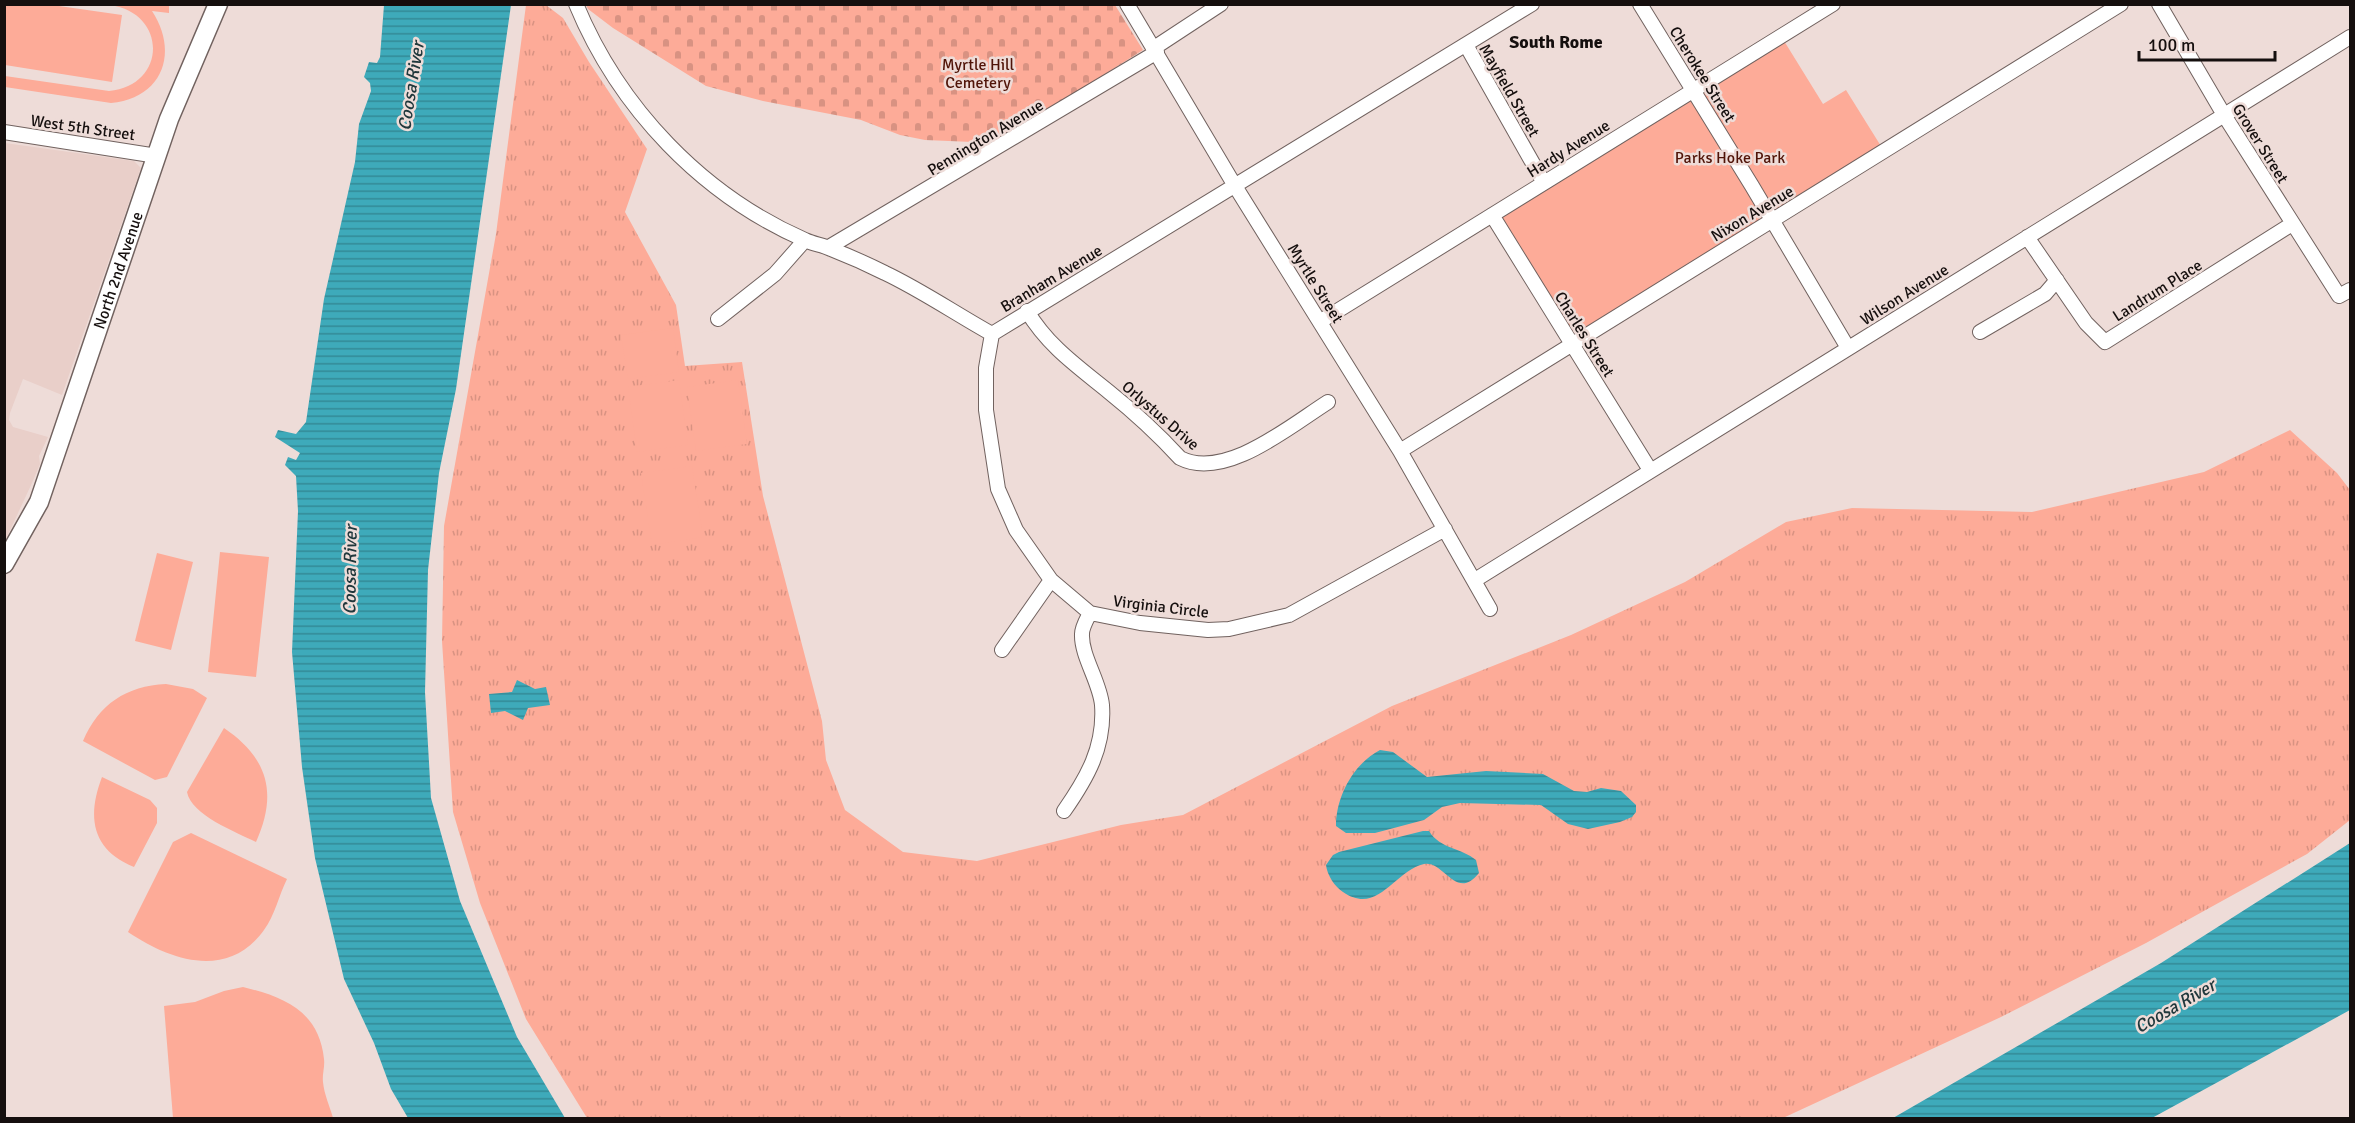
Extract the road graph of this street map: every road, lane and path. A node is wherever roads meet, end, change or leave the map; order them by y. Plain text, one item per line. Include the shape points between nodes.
1 (218, 4) edge
2 (576, 4) edge
3 (1127, 4) edge
4 (1221, 4) edge
5 (1532, 4) edge
6 (1640, 4) edge
7 (1833, 4) edge
8 (2121, 4) edge
9 (2159, 4) edge
10 (2350, 37) edge
11 (1466, 45) junction
12 (1155, 50) junction
13 (1693, 90) junction
14 (2224, 115) junction
15 (4, 132) edge
16 (157, 156) junction
17 (1544, 183) junction
18 (1235, 186) junction
19 (1492, 215) junction
20 (1773, 220) junction
21 (2292, 224) junction
22 (2027, 237) junction
23 (805, 240) junction
24 (829, 247) junction
25 (2057, 280) junction
26 (2345, 293) edge
27 (1027, 311) junction
28 (718, 319) dead end
29 (1322, 321) junction
30 (1980, 332) dead end
31 (992, 334) junction
32 (1570, 343) junction
33 (1848, 348) junction
34 (1328, 402) dead end
35 (1400, 451) junction
36 (1650, 470) junction
37 (1445, 529) junction
38 (4, 564) edge
39 (1051, 580) junction
40 (1475, 580) junction
41 (1490, 609) dead end
42 (1090, 613) junction
43 (1002, 650) dead end
44 (1064, 811) dead end

1 - 16 main road, North 2nd Avenue via 182,85
2 - 23 street, Branham Avenue via 619,82 659,138 746,208
3 - 12 street, Myrtle Street
4 - 12 street, Pennington Avenue
5 - 11 street, Branham Avenue
6 - 13 street, Cherokee Street
7 - 13 street, Hardy Avenue
8 - 20 street, Nixon Avenue
9 - 14 street, Grover Street
10 - 14 street, Wilson Avenue
11 - 17 street, Mayfield Street
11 - 18 street, Branham Avenue
12 - 18 street, Myrtle Street
12 - 24 street, Pennington Avenue
13 - 17 street, Hardy Avenue
13 - 20 street, Cherokee Street
14 - 21 street, Grover Street
14 - 22 street, Wilson Avenue
15 - 16 street, West 5th Street
16 - 38 main road, North 2nd Avenue via 39,502
17 - 19 street, Hardy Avenue
18 - 27 street, Branham Avenue
18 - 29 street, Myrtle Street
19 - 29 street, Hardy Avenue
19 - 32 street, Charles Street
20 - 32 street, Nixon Avenue
20 - 33 street, Cherokee Street
21 - 25 street, Landrum Place via 2105,342 2086,323
21 - 26 street, Grover Street
22 - 25 street
22 - 33 street, Wilson Avenue
23 - 24 street, Branham Avenue
23 - 28 street via 776,274
24 - 31 street, Branham Avenue via 887,274
25 - 30 street via 2045,294
27 - 31 street, Branham Avenue
27 - 34 street, Orlystus Drive via 1040,333 1062,355 1111,393 1180,458 1192,464 1240,456
29 - 35 street, Myrtle Street
31 - 39 street, Virginia Circle via 986,368 986,410 998,489 1016,530
32 - 35 street, Nixon Avenue
32 - 36 street, Charles Street
33 - 36 street, Wilson Avenue
35 - 37 street, Myrtle Street
36 - 40 street, Wilson Avenue
37 - 40 street, Myrtle Street
37 - 42 street, Virginia Circle via 1289,615 1268,622 1208,630
39 - 42 street, Virginia Circle
39 - 43 street
40 - 41 street, Myrtle Street
42 - 44 street via 1082,635 1102,705 1101,735 1086,780

